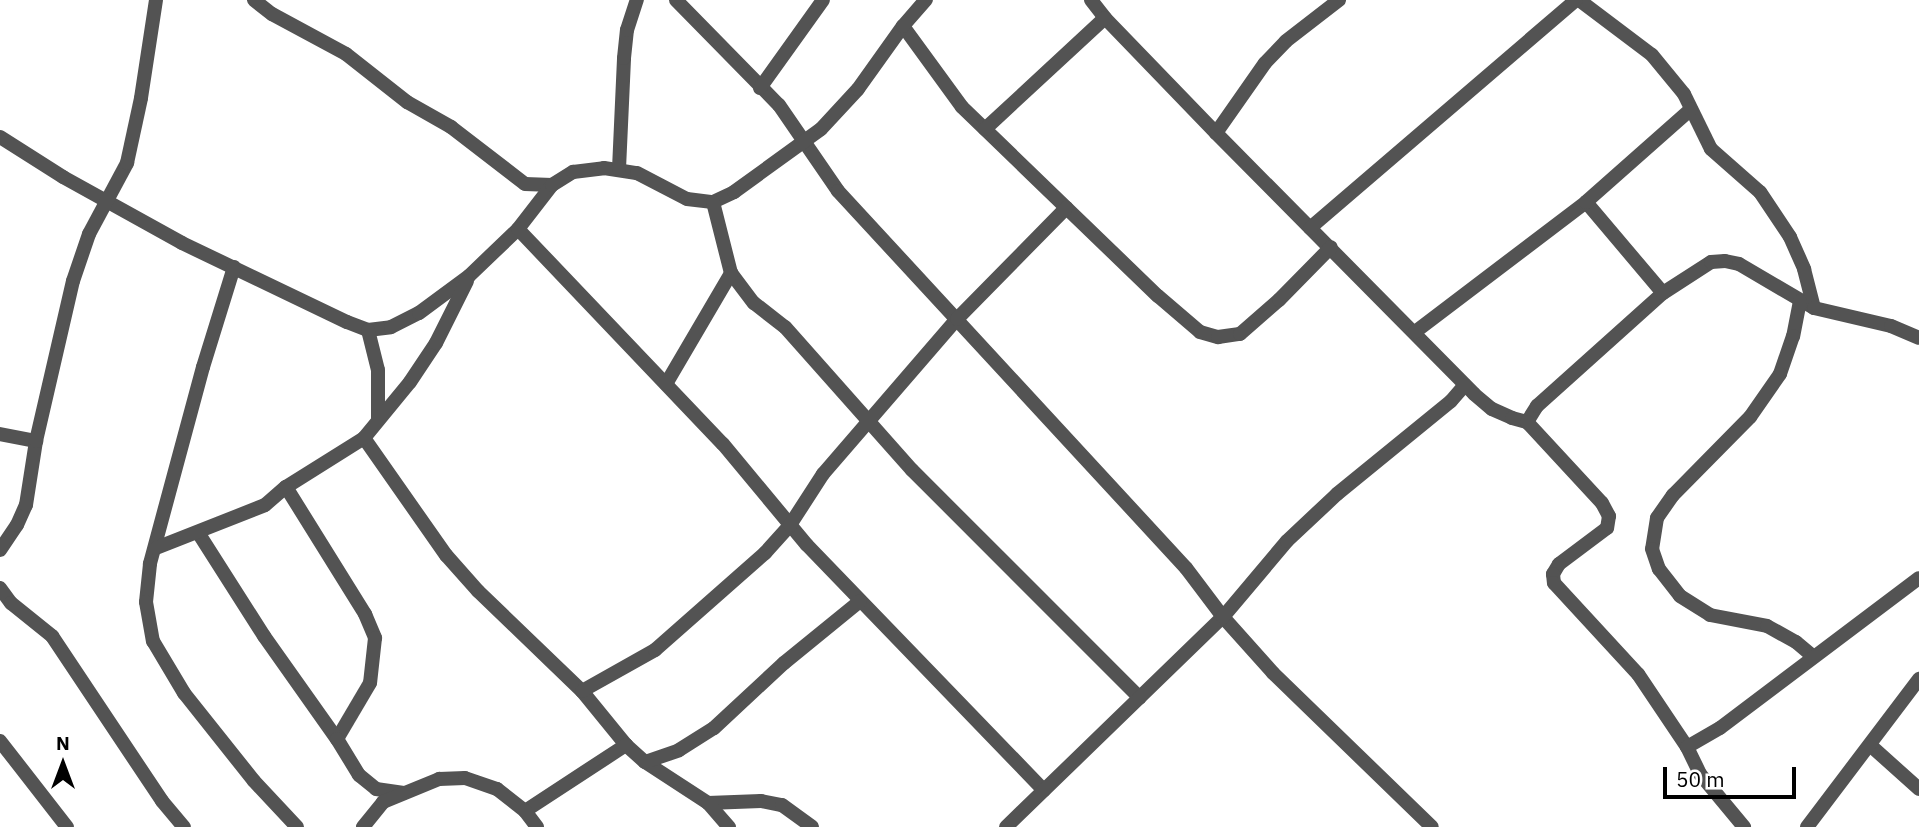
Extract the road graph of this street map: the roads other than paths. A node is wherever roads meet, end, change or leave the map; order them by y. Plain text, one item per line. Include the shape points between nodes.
1 (156, 0) edge
2 (254, 0) edge
3 (637, 0) edge
4 (676, 0) edge
5 (823, 0) edge
6 (926, 0) edge
7 (1091, 0) edge
8 (1339, 0) edge
9 (1578, 0) edge
10 (1105, 18) junction
11 (903, 26) junction
12 (760, 88) junction
13 (1690, 108) junction
14 (985, 129) junction
15 (1216, 132) junction
16 (0, 137) edge
17 (802, 141) junction
18 (620, 169) junction
19 (524, 184) junction
20 (552, 185) junction
21 (107, 202) junction
22 (713, 202) junction
23 (1586, 202) junction
24 (1066, 208) junction
25 (533, 210) junction
26 (1310, 228) junction
27 (518, 229) junction
28 (1331, 247) junction
29 (234, 267) junction
30 (732, 273) junction
31 (469, 276) junction
32 (1663, 293) junction
33 (1800, 301) junction
34 (1814, 308) junction
35 (957, 319) junction
36 (368, 330) junction
37 (1415, 332) junction
38 (1919, 338) edge
39 (666, 384) junction
40 (1465, 385) junction
41 (378, 419) junction
42 (869, 422) junction
43 (1527, 422) junction
44 (0, 434) edge
45 (364, 438) junction
46 (36, 441) junction
47 (286, 487) junction
48 (790, 525) junction
49 (199, 534) junction
50 (156, 548) junction
51 (0, 550) edge
52 (1919, 578) edge
53 (0, 588) edge
54 (860, 601) junction
55 (1223, 617) junction
56 (1814, 657) junction
57 (1919, 679) edge
58 (582, 691) junction
59 (1140, 698) junction
60 (337, 739) junction
61 (0, 741) edge
62 (626, 745) junction
63 (1870, 745) junction
64 (1687, 747) junction
65 (645, 762) junction
66 (1919, 789) edge
67 (1044, 790) junction
68 (404, 793) junction
69 (709, 803) junction
70 (525, 811) junction
71 (67, 827) edge
72 (184, 827) edge
73 (297, 827) edge
74 (363, 827) edge
75 (537, 827) edge
76 (729, 827) edge
77 (812, 827) edge
78 (1006, 827) edge
79 (1432, 827) edge
80 (1744, 827) edge
81 (1807, 827) edge

1 - 21 street via 127,163
2 - 19 street via 346,54 407,102 452,127
3 - 18 street via 624,58
4 - 12 street
5 - 12 street
6 - 11 street
7 - 10 street
8 - 15 street via 1265,63
9 - 13 street via 1652,55
9 - 26 street
10 - 14 street
10 - 15 street
11 - 14 street via 943,84
11 - 17 street via 858,89 821,129
12 - 17 street via 779,105
13 - 23 street
13 - 34 street via 1711,149 1760,192 1790,237
14 - 24 street
15 - 26 street
16 - 21 street
17 - 22 street via 734,192
17 - 35 street via 838,191
18 - 20 street via 573,172
18 - 22 street via 687,199
19 - 20 street
19 - 25 street
20 - 25 street
21 - 29 street
21 - 46 street via 89,234 73,281
22 - 30 street
23 - 32 street
23 - 37 street
24 - 28 street via 1200,332 1218,337 1240,334
24 - 35 street
25 - 27 street
26 - 28 street
27 - 31 street
27 - 39 street
28 - 37 street
29 - 36 street
29 - 50 street
30 - 39 street
30 - 42 street via 754,303 785,327
31 - 36 street via 419,313 391,327
31 - 41 street via 436,343
32 - 33 street via 1711,262 1725,261 1739,264
32 - 43 street via 1538,406
33 - 34 street
33 - 56 street via 1780,374 1750,417 1673,495 1657,518 1653,550 1658,569 1680,596 1710,615 1767,626
34 - 38 street via 1891,326
35 - 42 street
35 - 55 street via 1186,568
36 - 41 street via 378,370
37 - 40 street
39 - 48 street
40 - 43 street via 1492,409
40 - 55 street via 1287,541
41 - 45 street
42 - 48 street via 824,474
42 - 59 street via 1031,592
43 - 64 street via 1609,516 1607,527 1559,564 1554,583 1638,674
44 - 46 street
45 - 47 street
45 - 58 street via 446,555
46 - 51 street via 26,505 18,526
47 - 49 street via 265,505
47 - 60 street via 365,614 375,638 370,683
48 - 54 street
48 - 58 street via 765,553 655,650
49 - 50 street
49 - 60 street
50 - 73 street via 146,580 146,602 161,658 205,721
52 - 56 street
53 - 72 street via 10,603 52,635
54 - 65 street via 714,728 679,751
54 - 67 street
55 - 59 street
55 - 79 street via 1273,673
56 - 64 street via 1720,728
57 - 63 street
58 - 62 street
59 - 67 street
60 - 68 street via 359,775 376,789
61 - 71 street
62 - 65 street
62 - 70 street
63 - 66 street
63 - 81 street
64 - 80 street via 1700,774
65 - 69 street
67 - 78 street
68 - 70 street via 439,779 465,778 497,789
68 - 74 street via 383,802
69 - 76 street
69 - 77 street via 782,805
70 - 75 street

